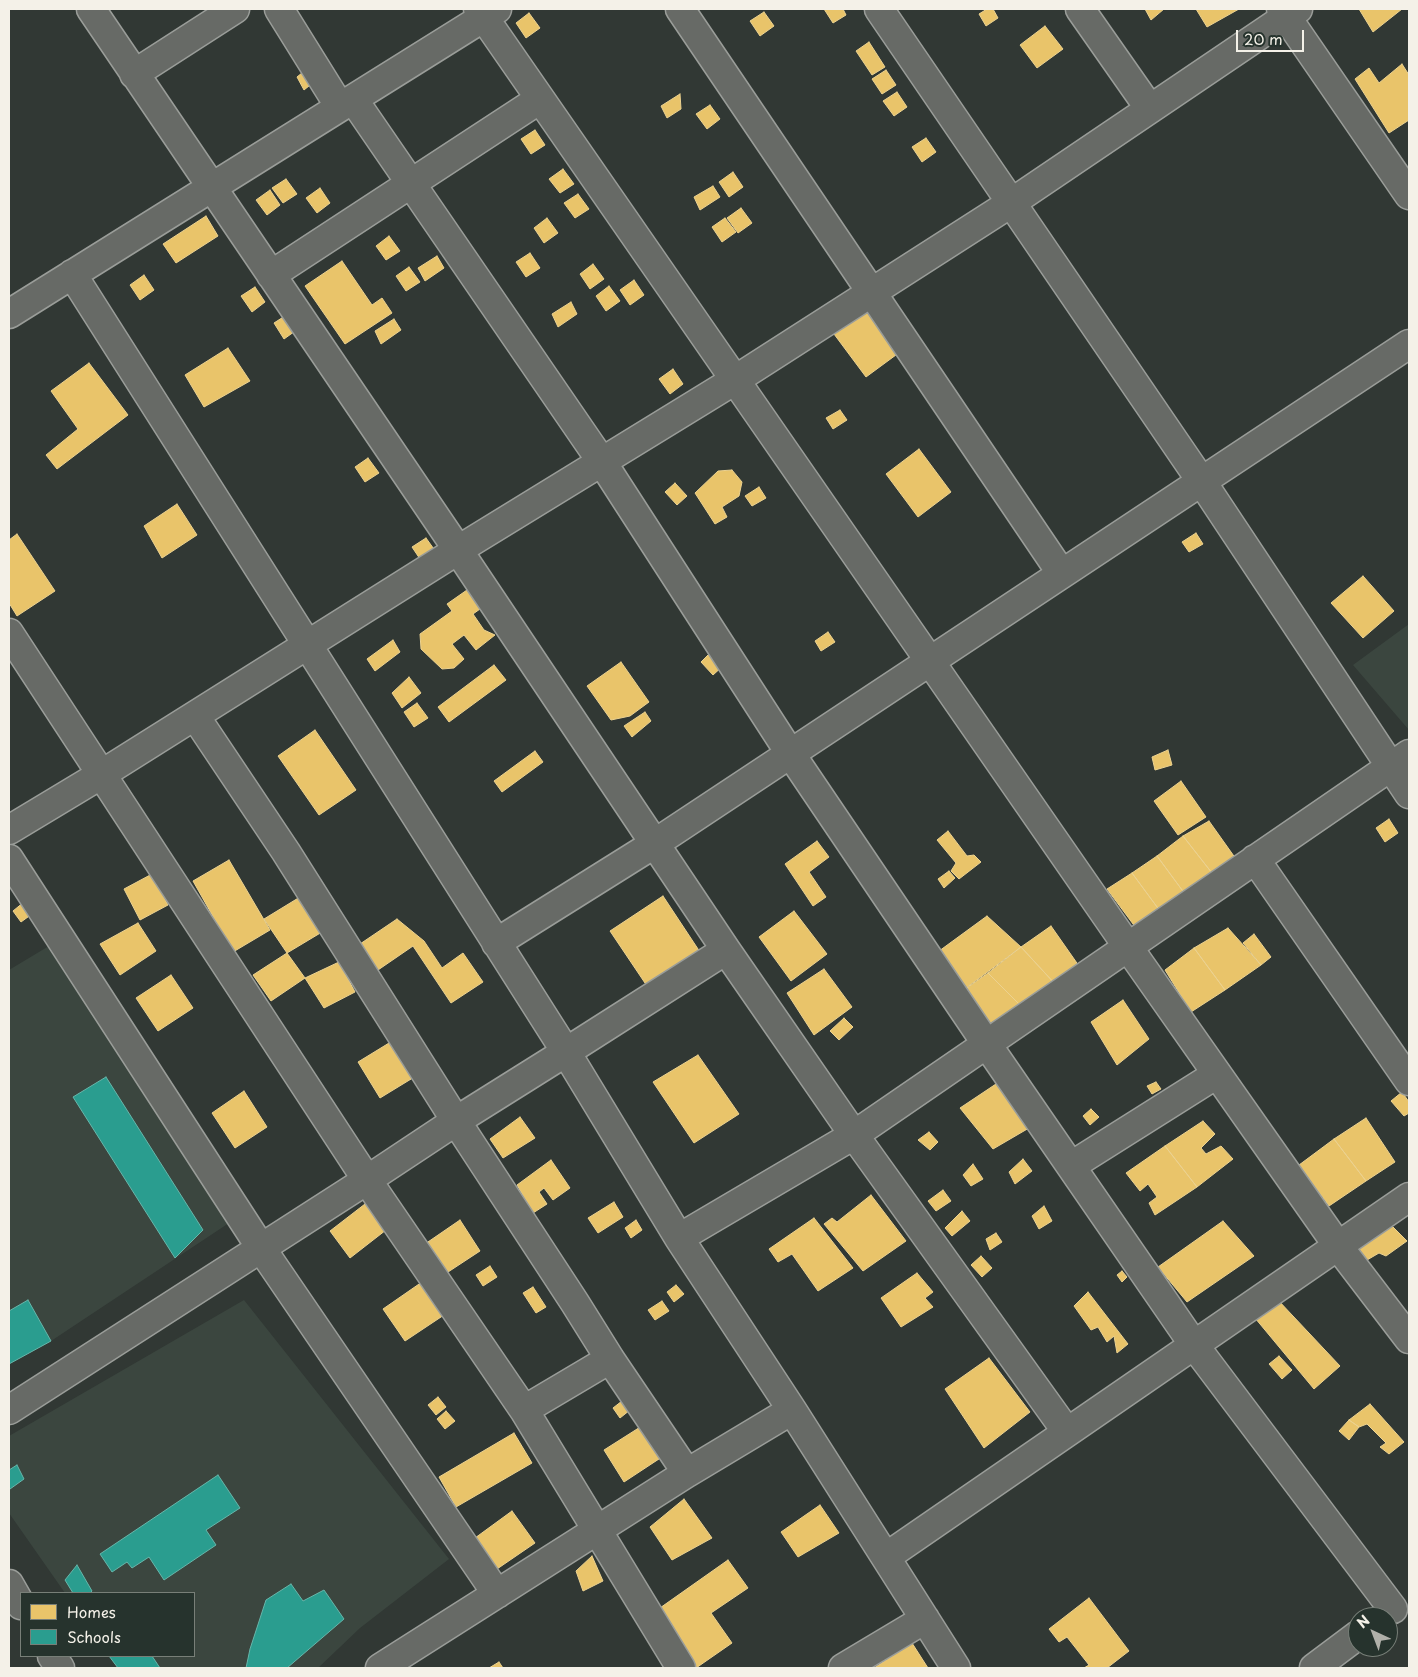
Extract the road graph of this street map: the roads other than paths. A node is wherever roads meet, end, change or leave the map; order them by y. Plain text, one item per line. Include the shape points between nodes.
1 (91, 9) edge
2 (235, 9) edge
3 (279, 9) edge
4 (680, 9) edge
5 (879, 9) edge
6 (1080, 9) edge
7 (1288, 11) edge
8 (486, 12) edge
9 (134, 74) junction
10 (540, 99) junction
11 (346, 103) junction
12 (1150, 109) junction
13 (410, 184) junction
14 (211, 188) junction
15 (1409, 195) edge
16 (1011, 203) junction
17 (72, 274) junction
18 (271, 275) junction
19 (872, 291) junction
20 (9, 314) edge
21 (1409, 344) edge
22 (735, 380) junction
23 (602, 462) junction
24 (1202, 482) junction
25 (458, 550) junction
26 (1062, 574) junction
27 (9, 633) edge
28 (306, 645) junction
29 (930, 661) junction
30 (195, 716) junction
31 (790, 753) junction
32 (1400, 760) edge
33 (102, 774) junction
34 (1409, 794) edge
35 (9, 830) edge
36 (654, 844) junction
37 (9, 859) edge
38 (1255, 860) junction
39 (496, 943) junction
40 (1128, 947) junction
41 (726, 950) junction
42 (986, 1043) junction
43 (566, 1052) junction
44 (1217, 1074) junction
45 (1409, 1081) edge
46 (456, 1121) junction
47 (854, 1135) junction
48 (1071, 1166) junction
49 (367, 1180) junction
50 (1409, 1197) edge
51 (679, 1238) junction
52 (1338, 1246) junction
53 (261, 1248) junction
54 (1409, 1339) edge
55 (1194, 1345) junction
56 (610, 1359) junction
57 (9, 1410) edge
58 (524, 1410) junction
59 (792, 1410) junction
60 (1067, 1432) junction
61 (687, 1473) junction
62 (596, 1530) junction
63 (886, 1557) junction
64 (9, 1584) edge
65 (497, 1594) junction
66 (20, 1603) edge
67 (1394, 1607) edge
68 (925, 1619) junction
69 (1348, 1642) edge
70 (53, 1657) edge
71 (60, 1668) edge
72 (380, 1668) edge
73 (681, 1668) edge
74 (843, 1668) edge
75 (956, 1668) edge
76 (1314, 1668) edge

1 - 9 street
2 - 9 street
3 - 11 street
4 - 19 street
5 - 16 street
6 - 12 street
7 - 12 street
7 - 15 street
8 - 10 street
8 - 11 street
9 - 14 street
10 - 13 street
10 - 22 street
11 - 13 street
11 - 14 street
12 - 16 street
13 - 18 street
13 - 23 street
14 - 17 street
14 - 18 street
16 - 19 street
16 - 24 street
17 - 20 street
17 - 28 street
18 - 25 street
19 - 22 street
19 - 26 street
21 - 24 street
22 - 23 street
22 - 29 street
23 - 25 street
23 - 31 street
24 - 26 street
24 - 32 street
25 - 28 street
25 - 36 street
26 - 29 street
27 - 33 street
28 - 30 street
28 - 39 street
29 - 31 street
29 - 40 street
30 - 33 street
30 - 46 street via 286,852
31 - 36 street
31 - 42 street
32 - 34 street
32 - 38 street
33 - 35 street
33 - 49 street
36 - 39 street
36 - 41 street
37 - 53 street
38 - 40 street
38 - 45 street
39 - 43 street
40 - 42 street
40 - 44 street
41 - 43 street
41 - 47 street
42 - 47 street
42 - 48 street
43 - 46 street
43 - 51 street
44 - 48 street
44 - 52 street
46 - 49 street
46 - 56 street
47 - 51 street
47 - 60 street
48 - 55 street
49 - 53 street
49 - 58 street
50 - 52 street
51 - 59 street
52 - 54 street
52 - 55 street
53 - 57 street
53 - 65 street
55 - 60 street
55 - 67 street
56 - 58 street
56 - 61 street
58 - 62 street
59 - 61 street
59 - 63 street
60 - 63 street
61 - 62 street
62 - 65 street
62 - 73 street
63 - 68 street
64 - 66 street
65 - 72 street
68 - 74 street
68 - 75 street
69 - 76 street
70 - 71 street

